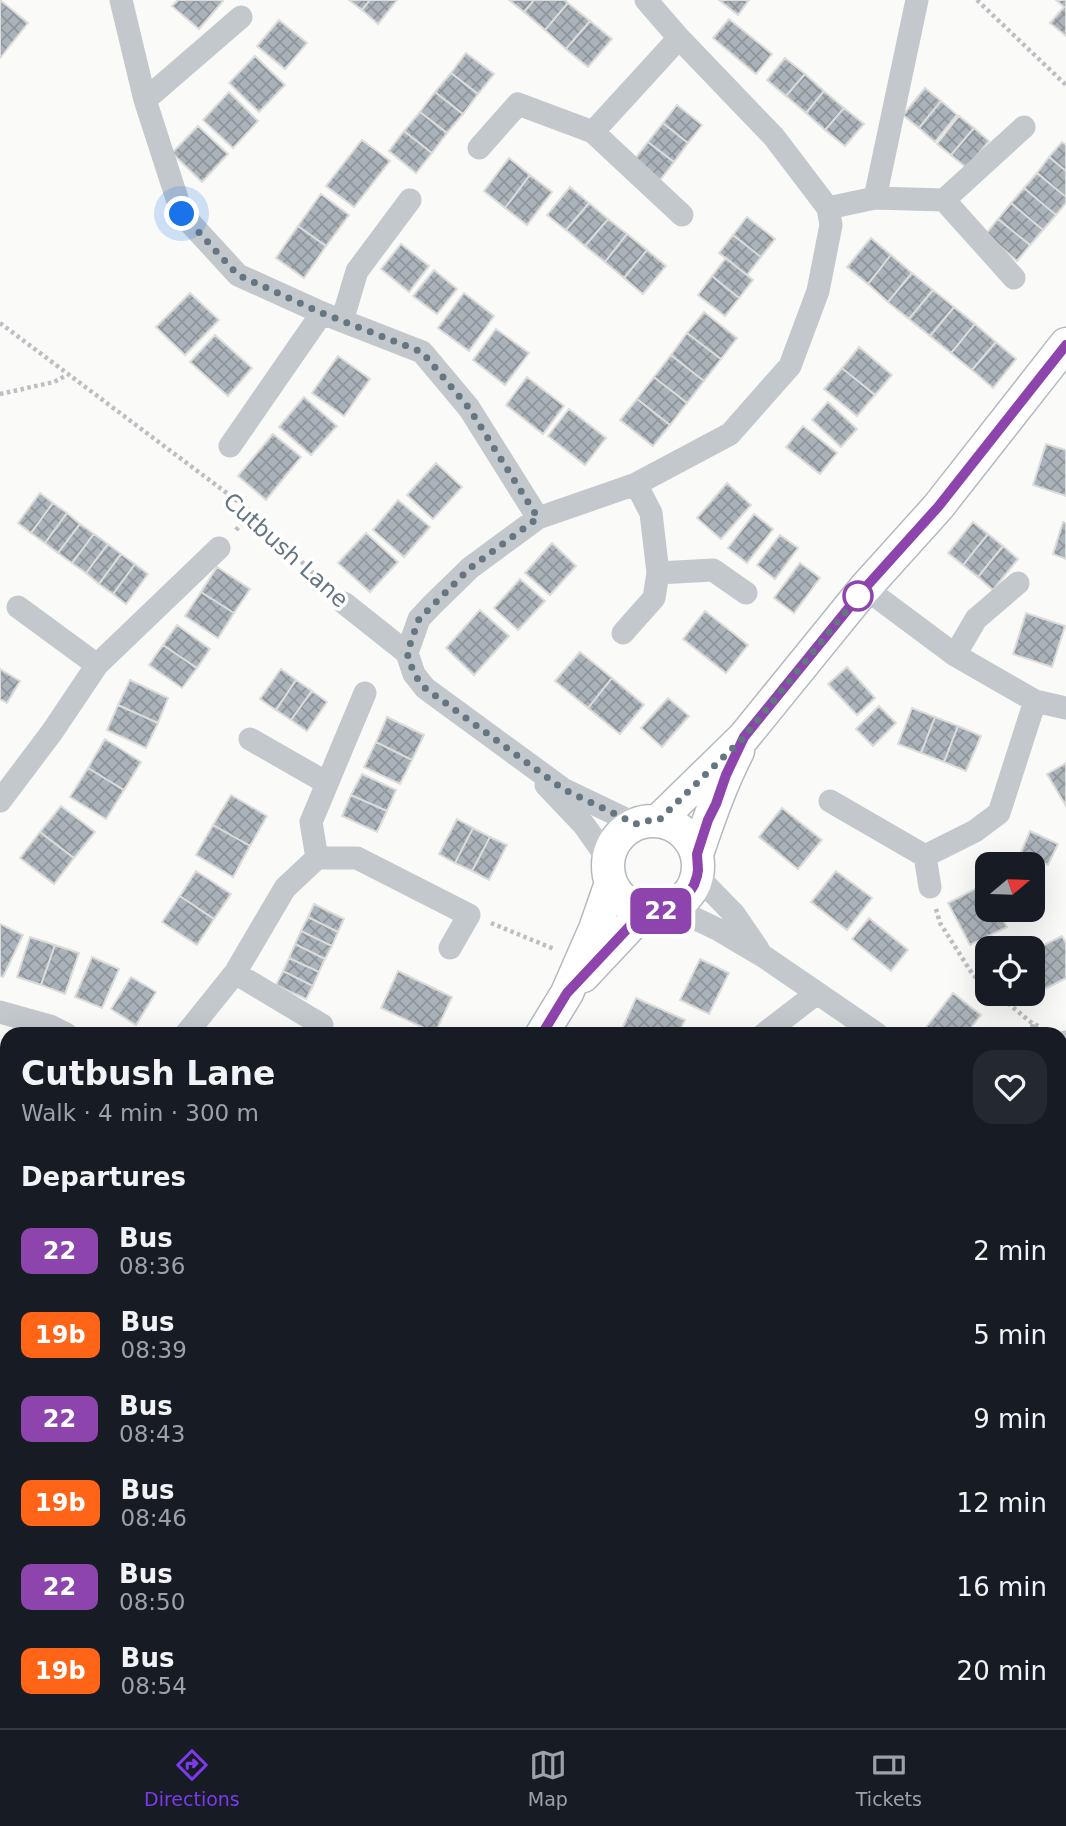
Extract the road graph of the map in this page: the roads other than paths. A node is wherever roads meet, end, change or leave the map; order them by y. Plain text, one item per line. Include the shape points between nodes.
1 (121, 0) edge
2 (646, 0) edge
3 (917, 0) edge
4 (242, 17) dead end
5 (679, 38) junction
6 (145, 100) junction
7 (1024, 127) dead end
8 (593, 132) junction
9 (479, 148) dead end
10 (875, 198) junction
11 (410, 200) dead end
12 (944, 201) junction
13 (828, 208) junction
14 (682, 215) dead end
15 (1014, 278) dead end
16 (332, 317) junction
17 (1066, 345) edge
18 (230, 446) dead end
19 (636, 484) junction
20 (538, 518) junction
21 (219, 548) dead end
22 (658, 573) junction
23 (1018, 583) dead end
24 (865, 588) junction
25 (746, 593) dead end
26 (344, 603) road end
27 (18, 607) dead end
28 (623, 633) dead end
29 (407, 653) junction
30 (955, 655) junction
31 (97, 665) junction
32 (365, 693) dead end
33 (1035, 701) junction
34 (1066, 708) edge
35 (744, 737) junction
36 (250, 739) dead end
37 (526, 761) junction
38 (327, 783) junction
39 (0, 801) edge
40 (830, 801) dead end
41 (648, 822) junction
42 (925, 856) junction
43 (317, 858) junction
44 (697, 865) junction
45 (609, 871) junction
46 (930, 887) road end
47 (658, 909) junction
48 (450, 948) dead end
49 (763, 956) junction
50 (235, 972) junction
51 (567, 993) junction
52 (817, 993) junction
53 (0, 1012) edge
54 (322, 1025) dead end
55 (52, 1027) edge
56 (192, 1027) edge
57 (546, 1027) edge
58 (773, 1027) edge
59 (867, 1027) edge

1 - 6 street
2 - 5 street
3 - 10 street
4 - 6 street
5 - 8 street
5 - 13 street via 774,137
6 - 16 street via 182,214 238,275
7 - 12 street
8 - 9 street via 518,104
8 - 14 street
10 - 12 street
10 - 13 street
11 - 16 street via 357,271
12 - 15 street
13 - 19 street via 831,225 818,291 790,366 730,434
16 - 18 street
16 - 20 street via 422,352 469,408
17 - 24 street via 938,507
19 - 20 street
19 - 22 street via 651,513
20 - 29 street via 470,568 431,606 419,619
21 - 31 street
22 - 25 street via 713,570
22 - 28 street via 654,598
23 - 30 street via 976,619
24 - 30 street
24 - 35 street
26 - 29 street, Cutbush Lane
27 - 31 street
29 - 37 street, Cutbush Lane via 425,688
30 - 33 street
31 - 39 street
32 - 38 street
33 - 34 street
33 - 42 street via 999,813 975,831
35 - 41 street
35 - 44 street via 726,775
36 - 38 street
37 - 41 street, Cutbush Lane via 563,789
37 - 45 street, Cutbush Lane via 584,825
38 - 43 street via 311,822
40 - 42 street
41 - 44 street via 678,828 690,839
41 - 45 street via 627,828 615,839
42 - 46 street
43 - 48 street via 357,858 469,915
43 - 50 street via 285,888
44 - 47 street via 686,898
44 - 49 street
45 - 47 street via 617,894 628,905
45 - 51 street via 595,929
47 - 49 street via 719,930
47 - 51 street
49 - 52 street
50 - 54 street
50 - 56 street
51 - 57 street
52 - 58 street
52 - 59 street
53 - 55 street

